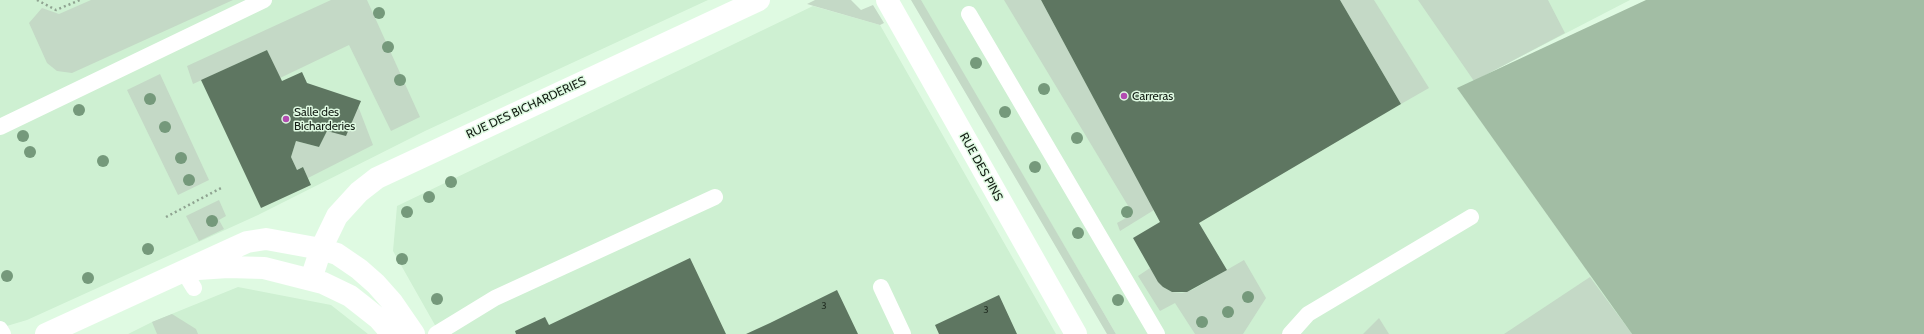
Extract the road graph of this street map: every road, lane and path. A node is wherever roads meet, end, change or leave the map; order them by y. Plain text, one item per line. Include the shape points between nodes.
1 (37, 0) edge
2 (80, 0) edge
3 (264, 0) edge
4 (759, 0) edge
5 (887, 0) edge
6 (969, 14) dead end
7 (0, 127) edge
8 (222, 187) dead end
9 (715, 197) dead end
10 (166, 217) dead end
11 (1471, 217) dead end
12 (321, 250) junction
13 (188, 279) junction
14 (311, 279) junction
15 (881, 287) dead end
16 (0, 330) edge
17 (3, 334) edge
18 (46, 334) edge
19 (392, 334) edge
20 (414, 334) edge
21 (436, 334) edge
22 (904, 334) edge
23 (1076, 334) edge
24 (1157, 334) edge
25 (1290, 334) edge

1 - 2 path via 56,10
3 - 7 lane
4 - 12 street, RUE DES BICHARDERIES via 376,178 358,192 337,216
5 - 23 street, RUE DES PINS
6 - 24 lane
8 - 10 path
9 - 21 lane via 495,298
11 - 25 lane via 1308,314
12 - 13 street via 266,239 253,241 241,244
12 - 14 street, RUE DES BICHARDERIES
12 - 20 street via 336,254 376,284
13 - 14 street via 228,267 264,268
13 - 18 street
14 - 19 street via 323,282 350,296 379,319
15 - 22 lane
16 - 17 lane

